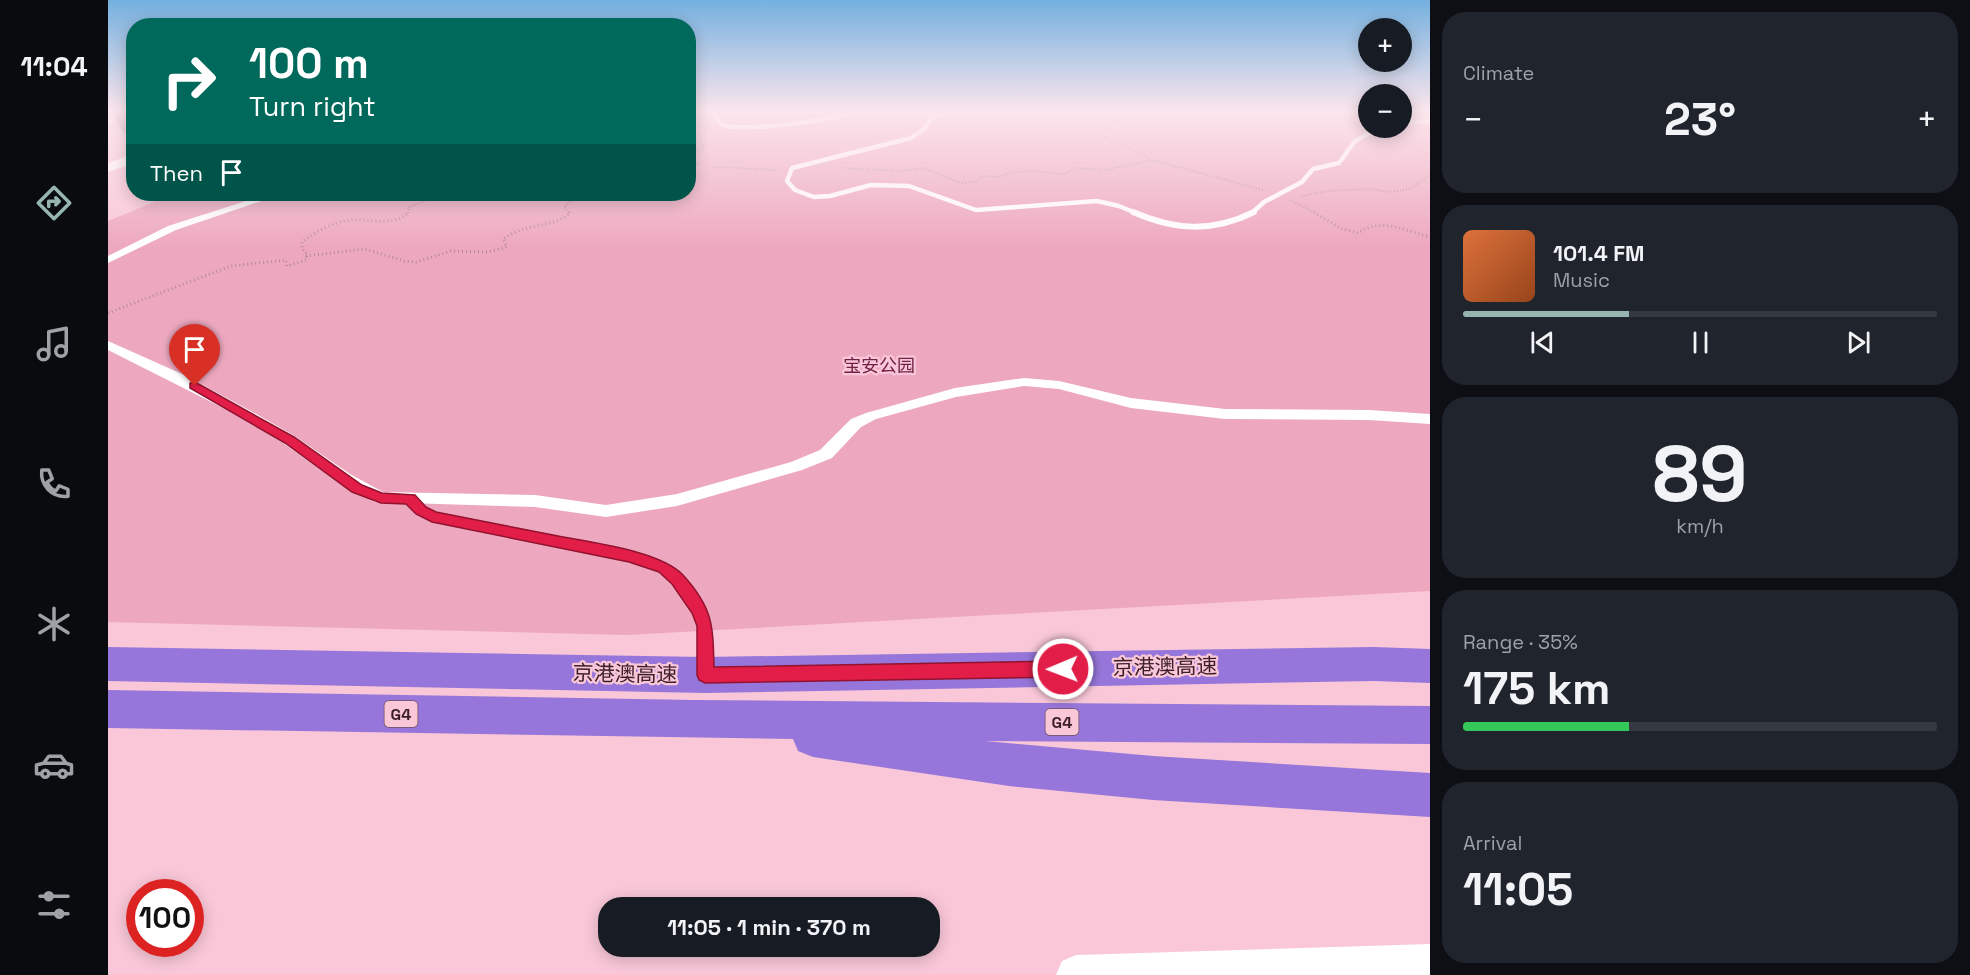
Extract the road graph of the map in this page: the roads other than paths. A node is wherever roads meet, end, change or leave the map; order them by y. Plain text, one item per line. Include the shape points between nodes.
1 (126, 156) edge
2 (838, 156) edge
3 (1342, 156) edge
4 (126, 161) edge
5 (108, 163) edge
6 (108, 168) edge
7 (255, 201) edge
8 (108, 260) edge
9 (108, 345) edge
10 (1430, 419) edge
11 (410, 499) junction
12 (1430, 661) edge
13 (108, 664) edge
14 (1374, 664) junction
15 (1430, 666) edge
16 (705, 675) junction
17 (108, 709) edge
18 (694, 719) junction
19 (1430, 725) edge
20 (1430, 795) edge
21 (1430, 963) edge
22 (1076, 975) edge

1 - 5 main road
2 - 3 lane via 792,168 787,181 795,190 814,197 871,185 909,186 976,210 1097,201 1181,227 1206,227 1253,213 1264,202 1302,182 1313,169 1339,163
4 - 6 main road
7 - 8 street via 172,228
9 - 11 street via 235,408 290,440 357,488 381,498
10 - 11 street via 1225,414 1131,403 1059,385 1024,382 955,393 871,416 856,423 826,454 676,500 606,511 535,501
11 - 16 lane via 432,517 630,556 664,568 699,610 705,626
12 - 14 highway
13 - 16 highway, 京港澳高速
14 - 15 highway, 京港澳高速
14 - 16 highway, 京港澳高速
17 - 18 highway, G4
18 - 19 highway, G4
18 - 20 highway via 1009,765
21 - 22 main road

